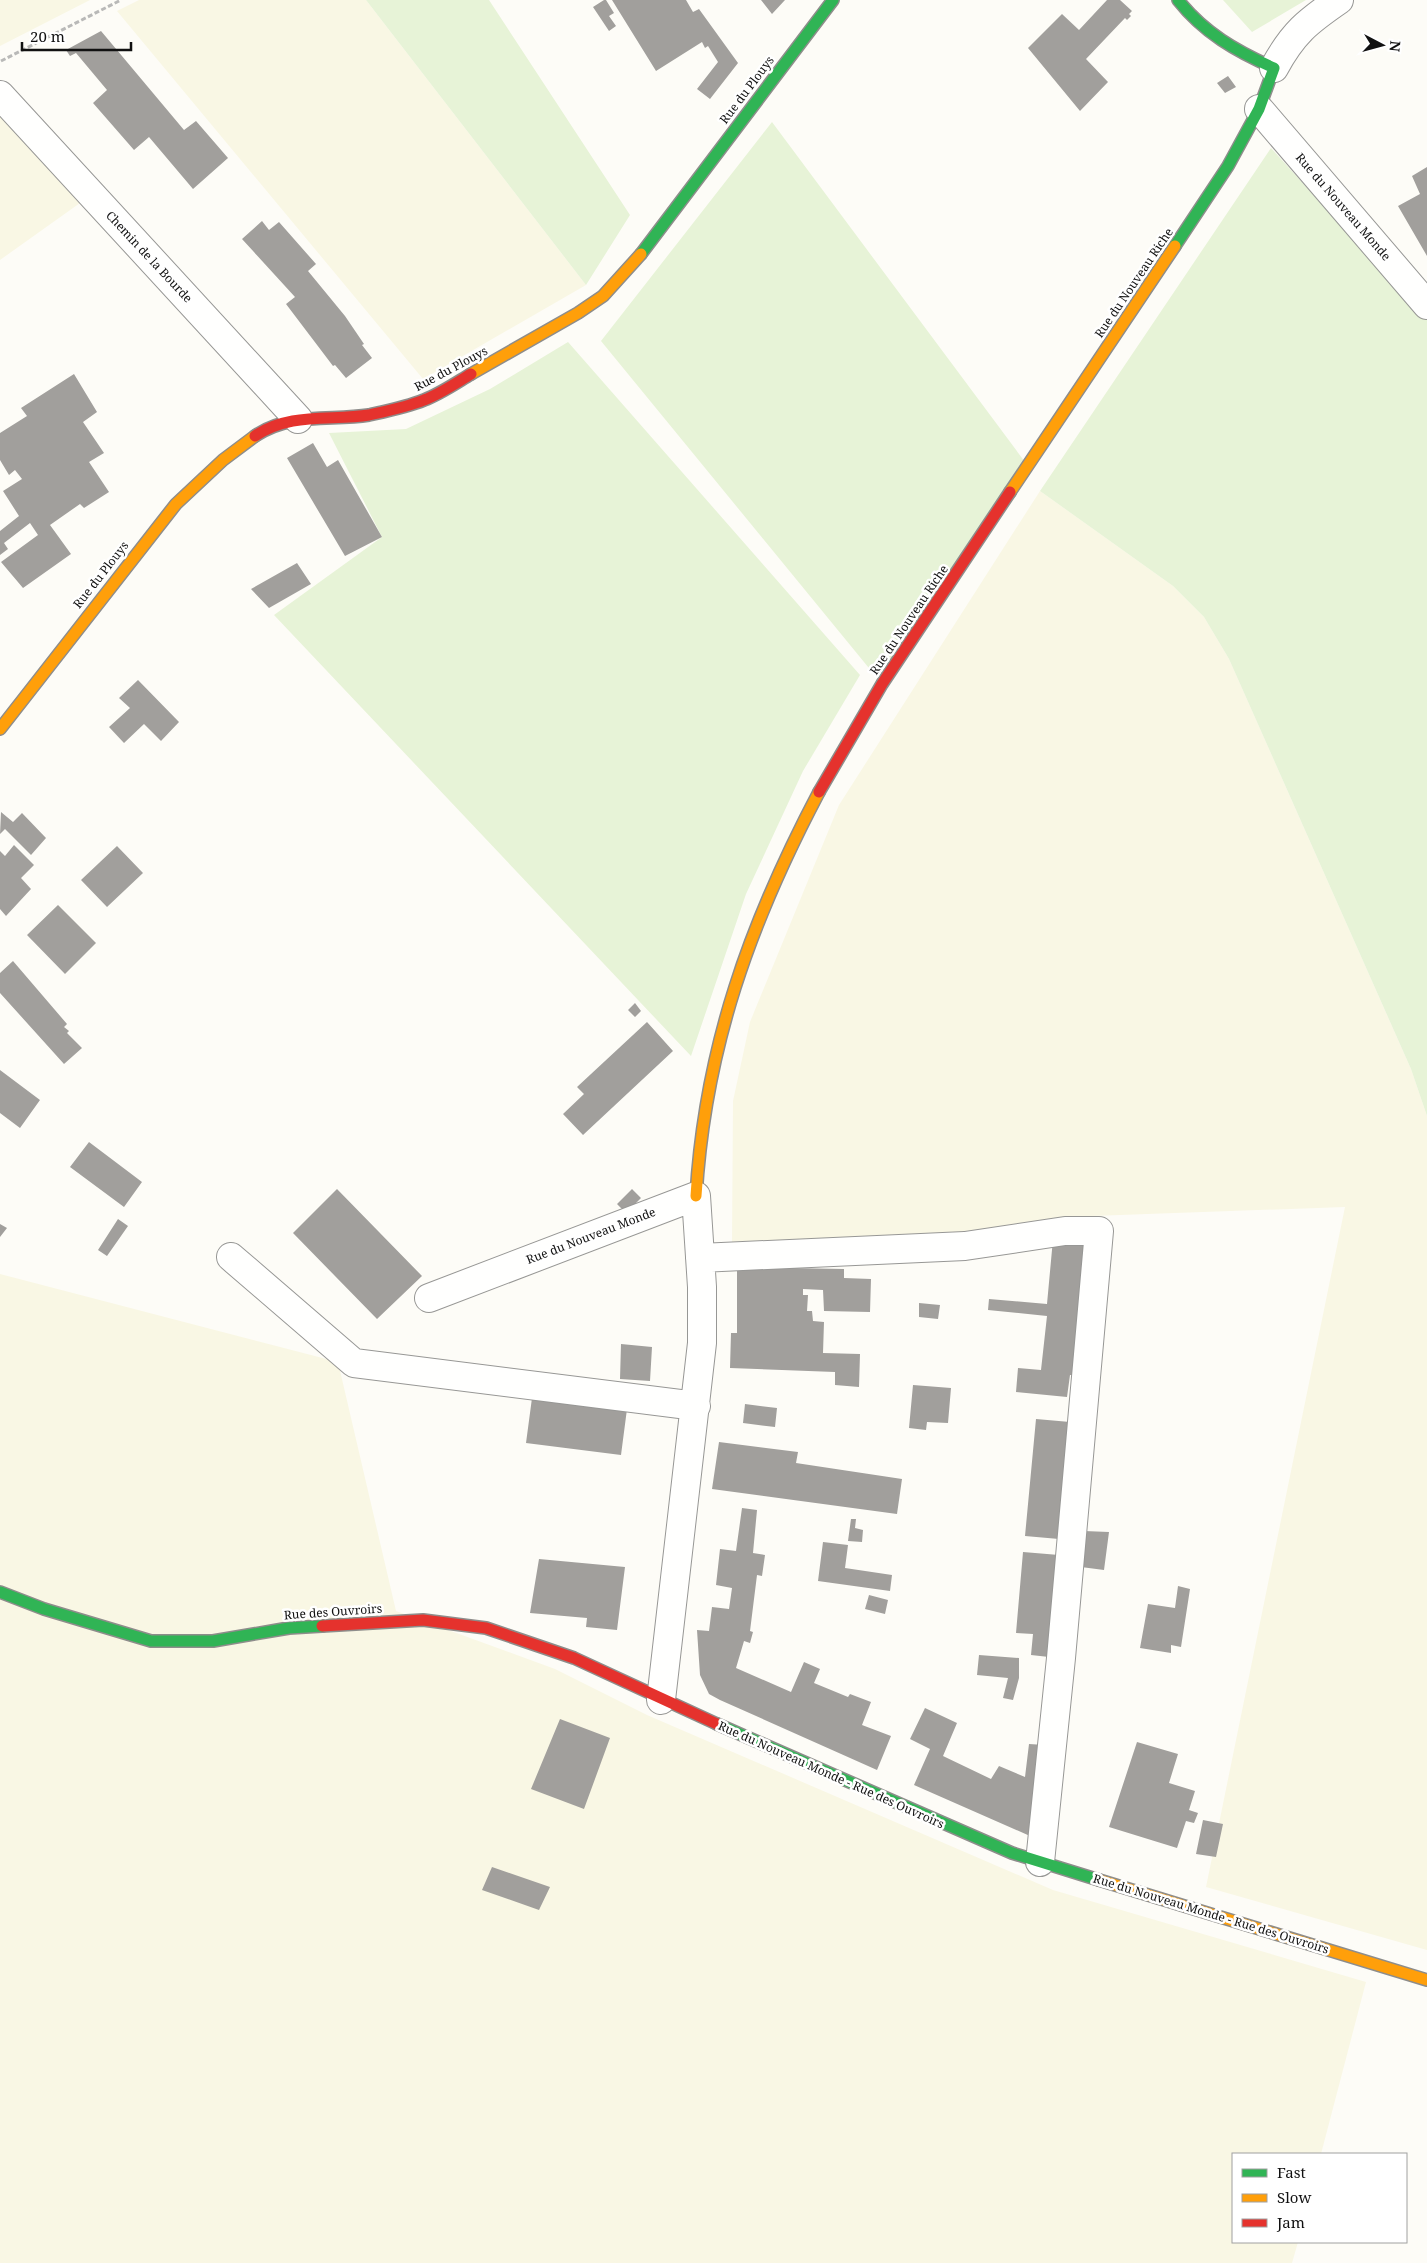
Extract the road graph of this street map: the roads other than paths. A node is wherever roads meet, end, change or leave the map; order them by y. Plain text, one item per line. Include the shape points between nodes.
1 (833, 0) edge
2 (1178, 0) edge
3 (1339, 0) edge
4 (1274, 68) junction
5 (0, 94) edge
6 (1259, 109) junction
7 (1427, 305) edge
8 (298, 419) junction
9 (0, 729) edge
10 (696, 1196) junction
11 (231, 1257) dead end
12 (700, 1258) junction
13 (429, 1298) dead end
14 (696, 1406) junction
15 (0, 1592) edge
16 (661, 1700) junction
17 (1040, 1862) junction
18 (1427, 1980) edge

1 - 8 street, Rue du Plouys via 636,261 603,296 425,400 367,415
2 - 4 street via 1212,37
3 - 4 street via 1288,42
4 - 6 street
5 - 8 street, Chemin de la Bourde
6 - 7 street, Rue du Nouveau Monde
6 - 10 street, Rue du Nouveau Riche via 1228,166 877,692 808,812 748,949 724,1021 702,1121
8 - 9 street, Rue du Plouys via 264,430 224,460 176,504
10 - 12 street
10 - 13 street, Rue du Nouveau Monde
11 - 14 street via 354,1363
12 - 14 street via 703,1317
12 - 17 street via 965,1246 1065,1231 1099,1232
14 - 16 street
15 - 16 street, Rue des Ouvroirs via 44,1609 151,1641 213,1641 289,1628 423,1620 486,1628 574,1658
16 - 17 street, Rue du Nouveau Monde - Rue des Ouvroirs via 988,1844
17 - 18 street, Rue du Nouveau Monde - Rue des Ouvroirs

